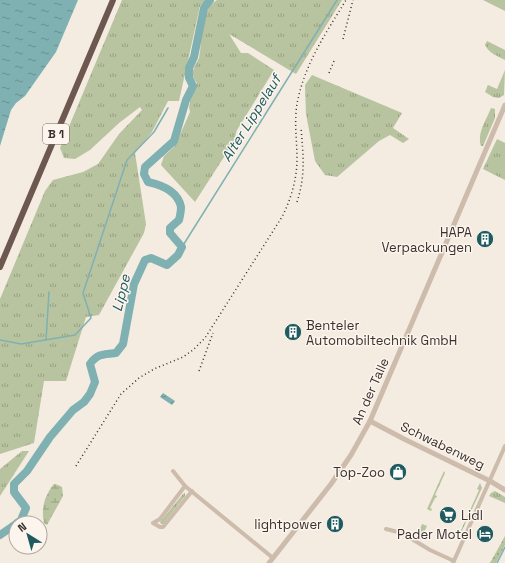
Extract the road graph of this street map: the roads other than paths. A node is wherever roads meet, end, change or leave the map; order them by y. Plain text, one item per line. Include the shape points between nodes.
1 (113, 0) edge
2 (505, 105) edge
3 (0, 267) edge
4 (370, 421) junction
5 (505, 446) edge
6 (173, 471) dead end
7 (490, 480) junction
8 (185, 486) junction
9 (192, 490) junction
10 (505, 490) edge
11 (386, 529) dead end
12 (273, 558) junction
13 (454, 562) edge
14 (269, 563) edge

1 - 3 highway, B 1
2 - 4 street, An der Talle
4 - 7 street, Schwabenweg
4 - 12 street, An der Talle via 331,484
5 - 7 street
6 - 8 street
7 - 10 street, Schwabenweg
7 - 13 street
8 - 9 street
8 - 9 street via 155,524 163,527
9 - 12 street
11 - 13 street via 402,533
12 - 14 street, An der Talle

